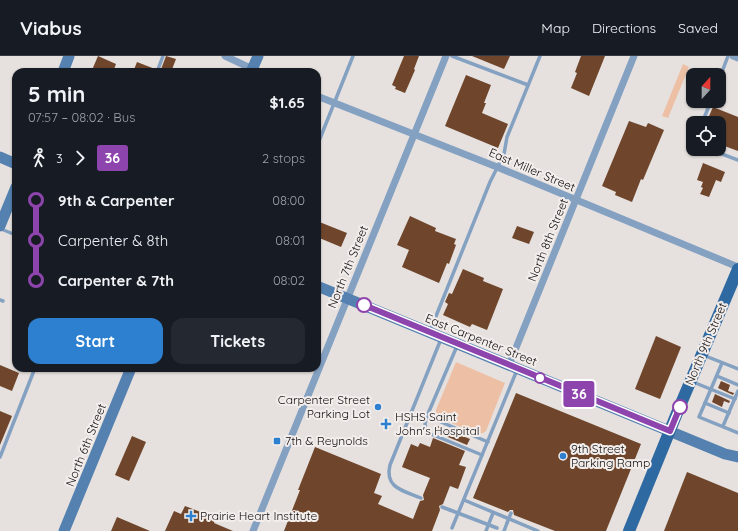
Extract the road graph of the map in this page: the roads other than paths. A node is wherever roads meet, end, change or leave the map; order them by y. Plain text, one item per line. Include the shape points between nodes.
1 (69, 56) edge
2 (163, 56) edge
3 (224, 56) edge
4 (258, 56) edge
5 (353, 56) edge
6 (446, 56) edge
7 (452, 56) edge
8 (540, 56) edge
9 (634, 56) edge
10 (728, 56) edge
11 (733, 56) edge
12 (738, 58) edge
13 (64, 68) edge
14 (158, 68) edge
15 (248, 68) edge
16 (255, 68) edge
17 (724, 68) edge
18 (528, 86) junction
19 (321, 98) edge
20 (334, 104) junction
21 (414, 135) junction
22 (321, 136) edge
23 (726, 155) edge
24 (0, 157) edge
25 (738, 160) edge
26 (12, 162) edge
27 (497, 168) junction
28 (12, 197) edge
29 (576, 201) junction
30 (0, 227) edge
31 (12, 233) edge
32 (738, 268) edge
33 (321, 288) edge
34 (347, 299) junction
35 (429, 333) junction
36 (442, 338) junction
37 (458, 345) junction
38 (702, 354) junction
39 (722, 362) junction
40 (321, 363) edge
41 (513, 367) junction
42 (738, 369) edge
43 (33, 372) edge
44 (129, 372) edge
45 (317, 372) edge
46 (717, 376) junction
47 (691, 381) junction
48 (738, 385) edge
49 (711, 389) junction
50 (738, 391) edge
51 (735, 399) junction
52 (705, 403) junction
53 (729, 413) junction
54 (427, 416) junction
55 (723, 426) junction
56 (670, 431) junction
57 (738, 432) edge
58 (488, 442) junction
59 (725, 454) junction
60 (482, 455) junction
61 (0, 457) edge
62 (738, 457) edge
63 (738, 464) edge
64 (421, 498) dead end
65 (464, 500) junction
66 (442, 507) dead end
67 (493, 513) junction
68 (511, 513) dead end
69 (452, 528) dead end
70 (64, 531) edge
71 (253, 531) edge
72 (486, 531) edge
73 (503, 531) edge
74 (538, 531) edge
75 (629, 531) edge

1 - 13 street
2 - 14 lane
3 - 15 street
4 - 16 street
5 - 20 lane
6 - 21 street, North 7th Street
7 - 18 lane
8 - 18 lane
9 - 29 street, North 8th Street
10 - 17 lane
11 - 12 street
18 - 27 lane
19 - 20 street, East Miller Street
20 - 21 street, East Miller Street
20 - 22 lane
21 - 27 street, East Miller Street
21 - 34 street, North 7th Street
23 - 25 lane
24 - 26 street
27 - 29 street, East Miller Street
27 - 35 lane
28 - 30 street
29 - 32 street, East Miller Street
29 - 41 street, North 8th Street
30 - 31 lane
32 - 38 main road, North 9th Street
33 - 34 street, East Carpenter Street
34 - 35 street, East Carpenter Street
34 - 40 street, North 7th Street
35 - 36 street, East Carpenter Street
36 - 37 street, East Carpenter Street
36 - 64 lane via 388,474 394,487
37 - 41 street, East Carpenter Street
37 - 54 lane
38 - 39 lane
38 - 47 main road, North 9th Street
39 - 42 lane
39 - 46 lane
41 - 56 street, East Carpenter Street
41 - 58 lane
43 - 61 lane
44 - 70 street, North 6th Street
45 - 71 street, North 7th Street
46 - 48 lane
46 - 49 lane
47 - 49 lane
47 - 56 main road, North 9th Street
49 - 51 lane
49 - 52 lane
50 - 51 lane
51 - 53 lane
52 - 53 lane
52 - 55 lane via 699,417
53 - 55 lane
54 - 58 lane
54 - 60 lane via 426,431
55 - 57 lane
56 - 59 street, East Carpenter Street
56 - 75 main road, North 9th Street
58 - 60 lane
59 - 62 street, East Carpenter Street
59 - 63 street, East Carpenter Street
60 - 65 lane
65 - 67 lane
65 - 69 lane
66 - 73 lane, bridge
67 - 72 lane
67 - 74 lane
68 - 73 lane, bridge

